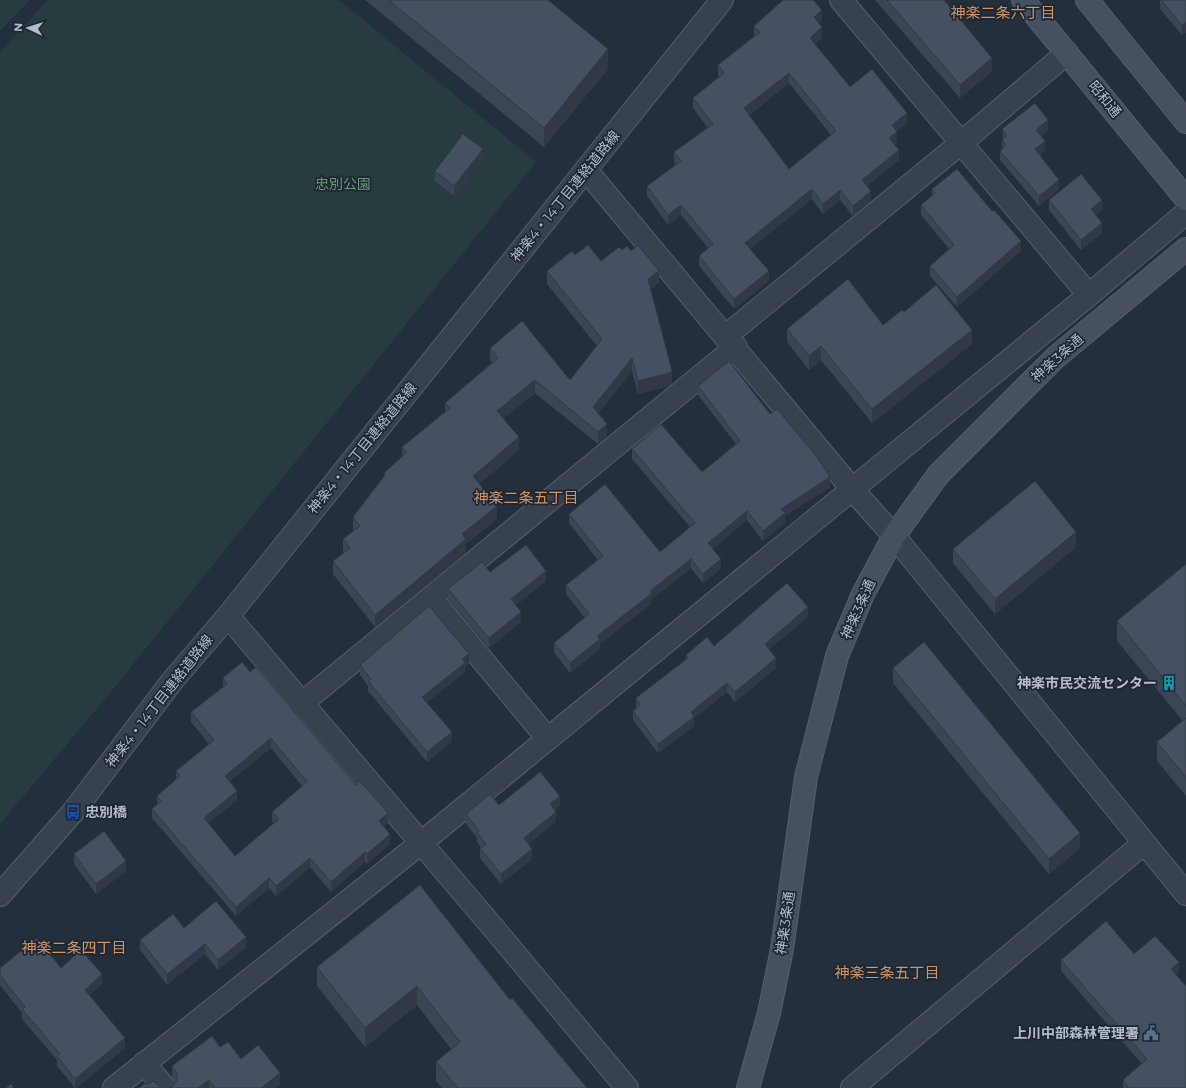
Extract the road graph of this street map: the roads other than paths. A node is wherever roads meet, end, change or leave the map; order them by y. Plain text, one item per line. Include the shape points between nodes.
1 (722, 0) edge
2 (841, 0) edge
3 (1023, 0) edge
4 (1087, 0) edge
5 (1067, 53) junction
6 (1186, 122) edge
7 (961, 143) junction
8 (586, 170) junction
9 (1186, 199) edge
10 (1186, 213) edge
11 (1186, 249) edge
12 (1089, 296) junction
13 (731, 341) junction
14 (852, 489) junction
15 (894, 536) junction
16 (431, 598) junction
17 (228, 616) junction
18 (301, 704) junction
19 (548, 738) junction
20 (421, 843) junction
21 (1144, 843) junction
22 (0, 894) edge
23 (1186, 894) edge
24 (144, 1063) junction
25 (114, 1088) edge
26 (165, 1088) edge
27 (627, 1088) edge
28 (748, 1088) edge
29 (852, 1088) edge

1 - 8 street, 神楽4・14丁目連絡道路線
2 - 7 street
3 - 5 street, 昭和通
4 - 6 street
5 - 7 street
5 - 9 street, 昭和通
7 - 12 street
7 - 13 street
8 - 13 street
8 - 17 street, 神楽4・14丁目連絡道路線
10 - 12 street
11 - 15 street, 神楽3条通 via 1055,358 938,475
12 - 14 street
13 - 14 street
13 - 16 street
14 - 15 street
14 - 19 street
15 - 21 street
15 - 28 street, 神楽3条通 via 863,594 837,656 806,777 782,949 769,1013
16 - 18 street
16 - 19 street
17 - 18 street
17 - 22 street, 神楽4・14丁目連絡道路線 via 173,680 73,812
18 - 20 street
19 - 20 street
20 - 24 street
20 - 27 street
21 - 23 street
21 - 29 street
24 - 25 street
24 - 26 street

